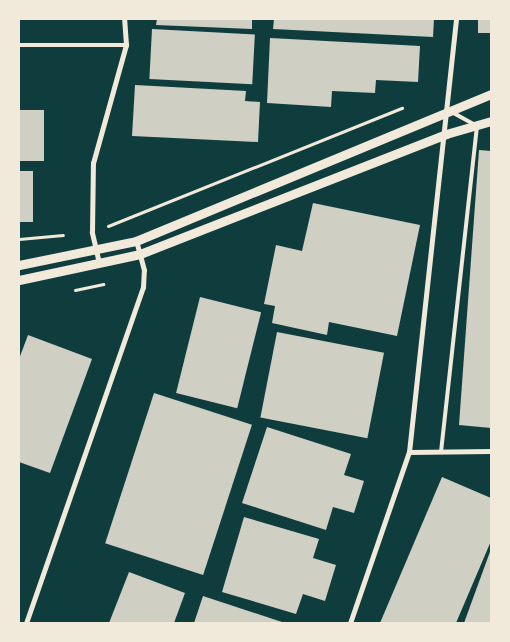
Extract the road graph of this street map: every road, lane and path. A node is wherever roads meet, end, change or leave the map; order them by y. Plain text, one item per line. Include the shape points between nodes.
1 (124, 19) edge
2 (456, 19) edge
3 (19, 45) edge
4 (126, 45) junction
5 (491, 94) edge
6 (412, 104) dead end
7 (447, 110) junction
8 (491, 121) edge
9 (477, 126) junction
10 (446, 134) junction
11 (92, 232) junction
12 (19, 239) edge
13 (136, 242) junction
14 (94, 252) junction
15 (140, 254) junction
16 (99, 264) junction
17 (19, 265) edge
18 (19, 280) edge
19 (491, 451) edge
20 (409, 452) junction
21 (441, 452) junction
22 (26, 623) edge
23 (350, 623) edge

1 - 4 street
2 - 7 street
3 - 4 lane
4 - 11 street via 93,162
5 - 7 street
6 - 11 path
7 - 9 lane
7 - 10 street
7 - 13 street
8 - 9 street
9 - 10 street
9 - 21 lane
10 - 15 street
10 - 20 street
11 - 12 path
11 - 14 street
13 - 14 street
13 - 15 street
14 - 16 street
14 - 17 street
15 - 16 street
15 - 22 street via 143,287 137,308
16 - 18 street
19 - 21 street
20 - 21 street
20 - 23 street

